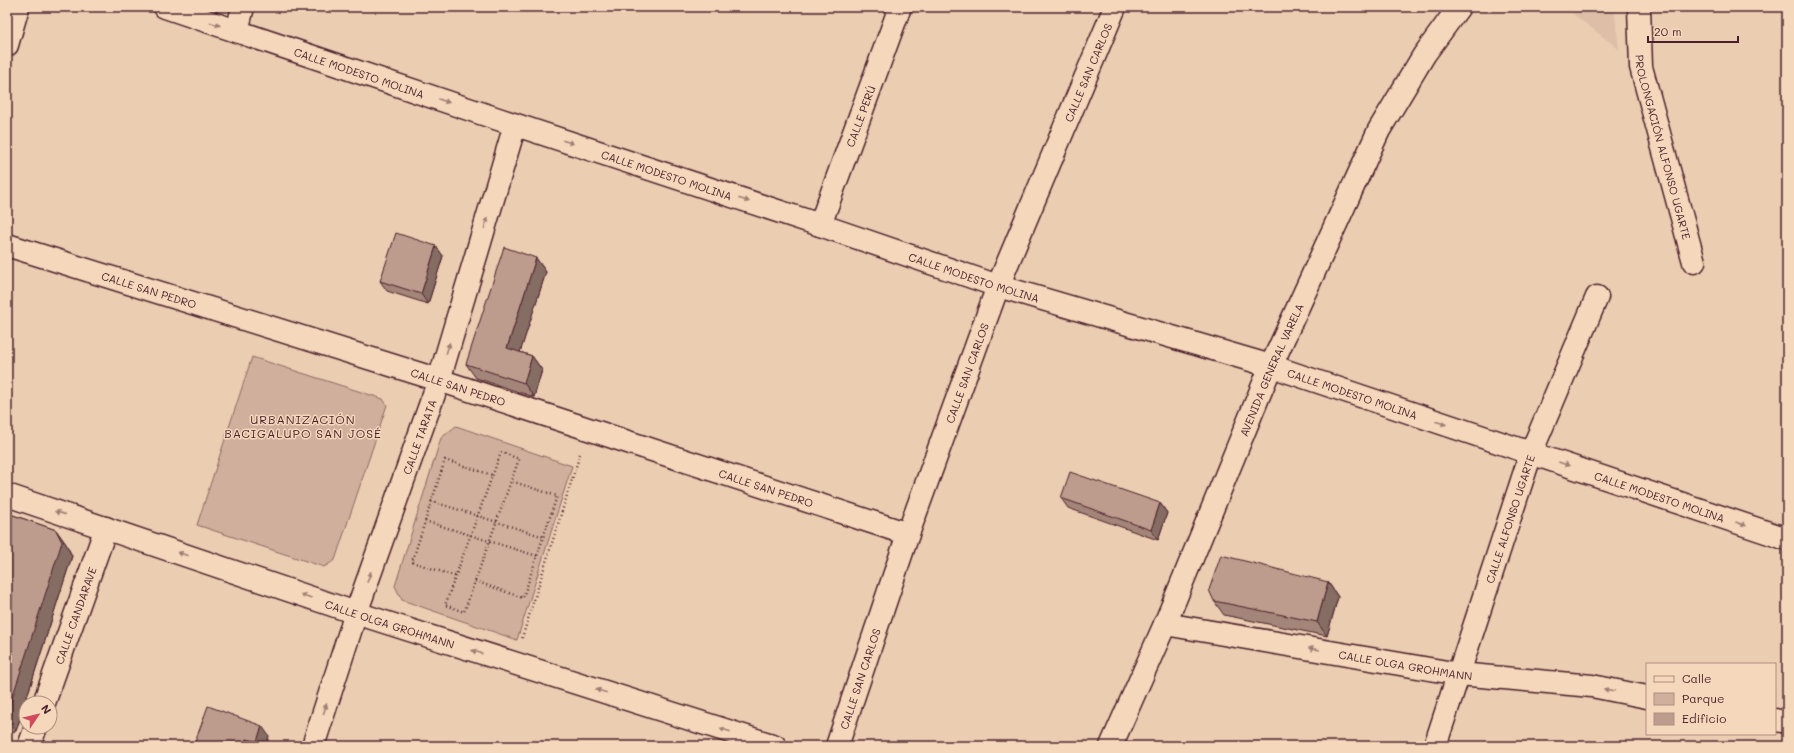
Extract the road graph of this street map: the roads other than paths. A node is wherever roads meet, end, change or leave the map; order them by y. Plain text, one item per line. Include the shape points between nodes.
1 (18, 7) edge
2 (165, 7) edge
3 (243, 7) edge
4 (900, 7) edge
5 (1115, 7) edge
6 (1459, 7) edge
7 (1639, 7) edge
8 (237, 31) junction
9 (7, 45) edge
10 (515, 124) junction
11 (820, 225) junction
12 (7, 245) edge
13 (1694, 262) dead end
14 (998, 286) junction
15 (1597, 297) dead end
16 (1271, 366) junction
17 (439, 380) junction
18 (1531, 453) junction
19 (7, 495) edge
20 (106, 528) junction
21 (908, 534) junction
22 (1787, 539) edge
23 (356, 613) junction
24 (1165, 624) junction
25 (1459, 674) junction
26 (47, 695) edge
27 (1646, 697) edge
28 (1776, 720) edge
29 (1787, 722) edge
30 (33, 735) edge
31 (29, 746) edge
32 (313, 746) edge
33 (775, 746) edge
34 (838, 746) edge
35 (1111, 746) edge
36 (1435, 746) edge

1 - 9 street
2 -> 8 street, CALLE MODESTO MOLINA
3 - 8 street
4 - 11 street, CALLE PERÚ
5 - 14 street, CALLE SAN CARLOS
6 - 16 street, AVENIDA GENERAL VARELA via 1424,55 1379,130
7 - 13 street, PROLONGACIÓN ALFONSO UGARTE via 1641,67
8 -> 10 street, CALLE MODESTO MOLINA
10 -> 11 street, CALLE MODESTO MOLINA
17 -> 10 street, CALLE TARATA
11 - 14 street, CALLE MODESTO MOLINA
12 - 17 street, CALLE SAN PEDRO
14 - 16 street, CALLE MODESTO MOLINA
14 - 21 street, CALLE SAN CARLOS
15 - 18 street, CALLE ALFONSO UGARTE
16 -> 18 street, CALLE MODESTO MOLINA
16 - 24 street, AVENIDA GENERAL VARELA
17 - 21 street, CALLE SAN PEDRO
23 -> 17 street, CALLE TARATA
18 -> 22 street, CALLE MODESTO MOLINA
18 - 25 street, CALLE ALFONSO UGARTE
20 -> 19 street, CALLE OLGA GROHMANN
23 -> 20 street, CALLE OLGA GROHMANN
20 - 26 street, CALLE CANDARAVE
21 - 34 street, CALLE SAN CARLOS
32 -> 23 street, CALLE TARATA
33 -> 23 street, CALLE OLGA GROHMANN
25 -> 24 street, CALLE OLGA GROHMANN
24 - 35 street, AVENIDA GENERAL VARELA
27 -> 25 street, CALLE OLGA GROHMANN via 1592,686
25 - 36 street, CALLE ALFONSO UGARTE
28 - 29 street
30 - 31 street

